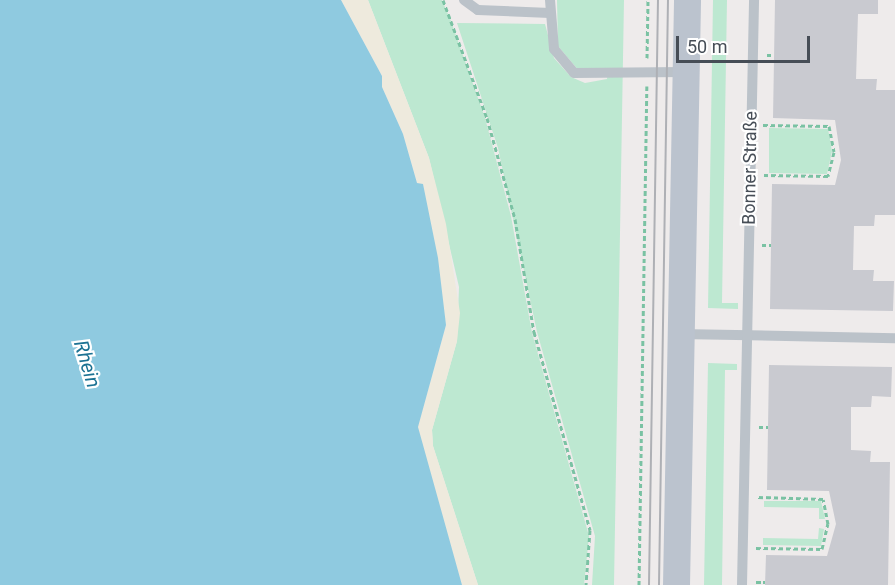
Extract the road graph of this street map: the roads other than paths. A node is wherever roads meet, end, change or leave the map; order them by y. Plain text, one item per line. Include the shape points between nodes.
1 (464, 0) edge
2 (550, 0) edge
3 (687, 0) edge
4 (754, 0) edge
5 (550, 13) junction
6 (684, 72) junction
7 (680, 334) junction
8 (747, 335) junction
9 (895, 338) edge
10 (676, 585) edge
11 (742, 585) edge

1 - 5 lane via 478,10
2 - 5 lane
3 - 6 main road
4 - 8 lane, Bonner Straße
5 - 6 lane via 554,49 574,73
6 - 7 main road
7 - 8 lane
7 - 10 main road
8 - 9 lane
8 - 11 lane, Bonner Straße

